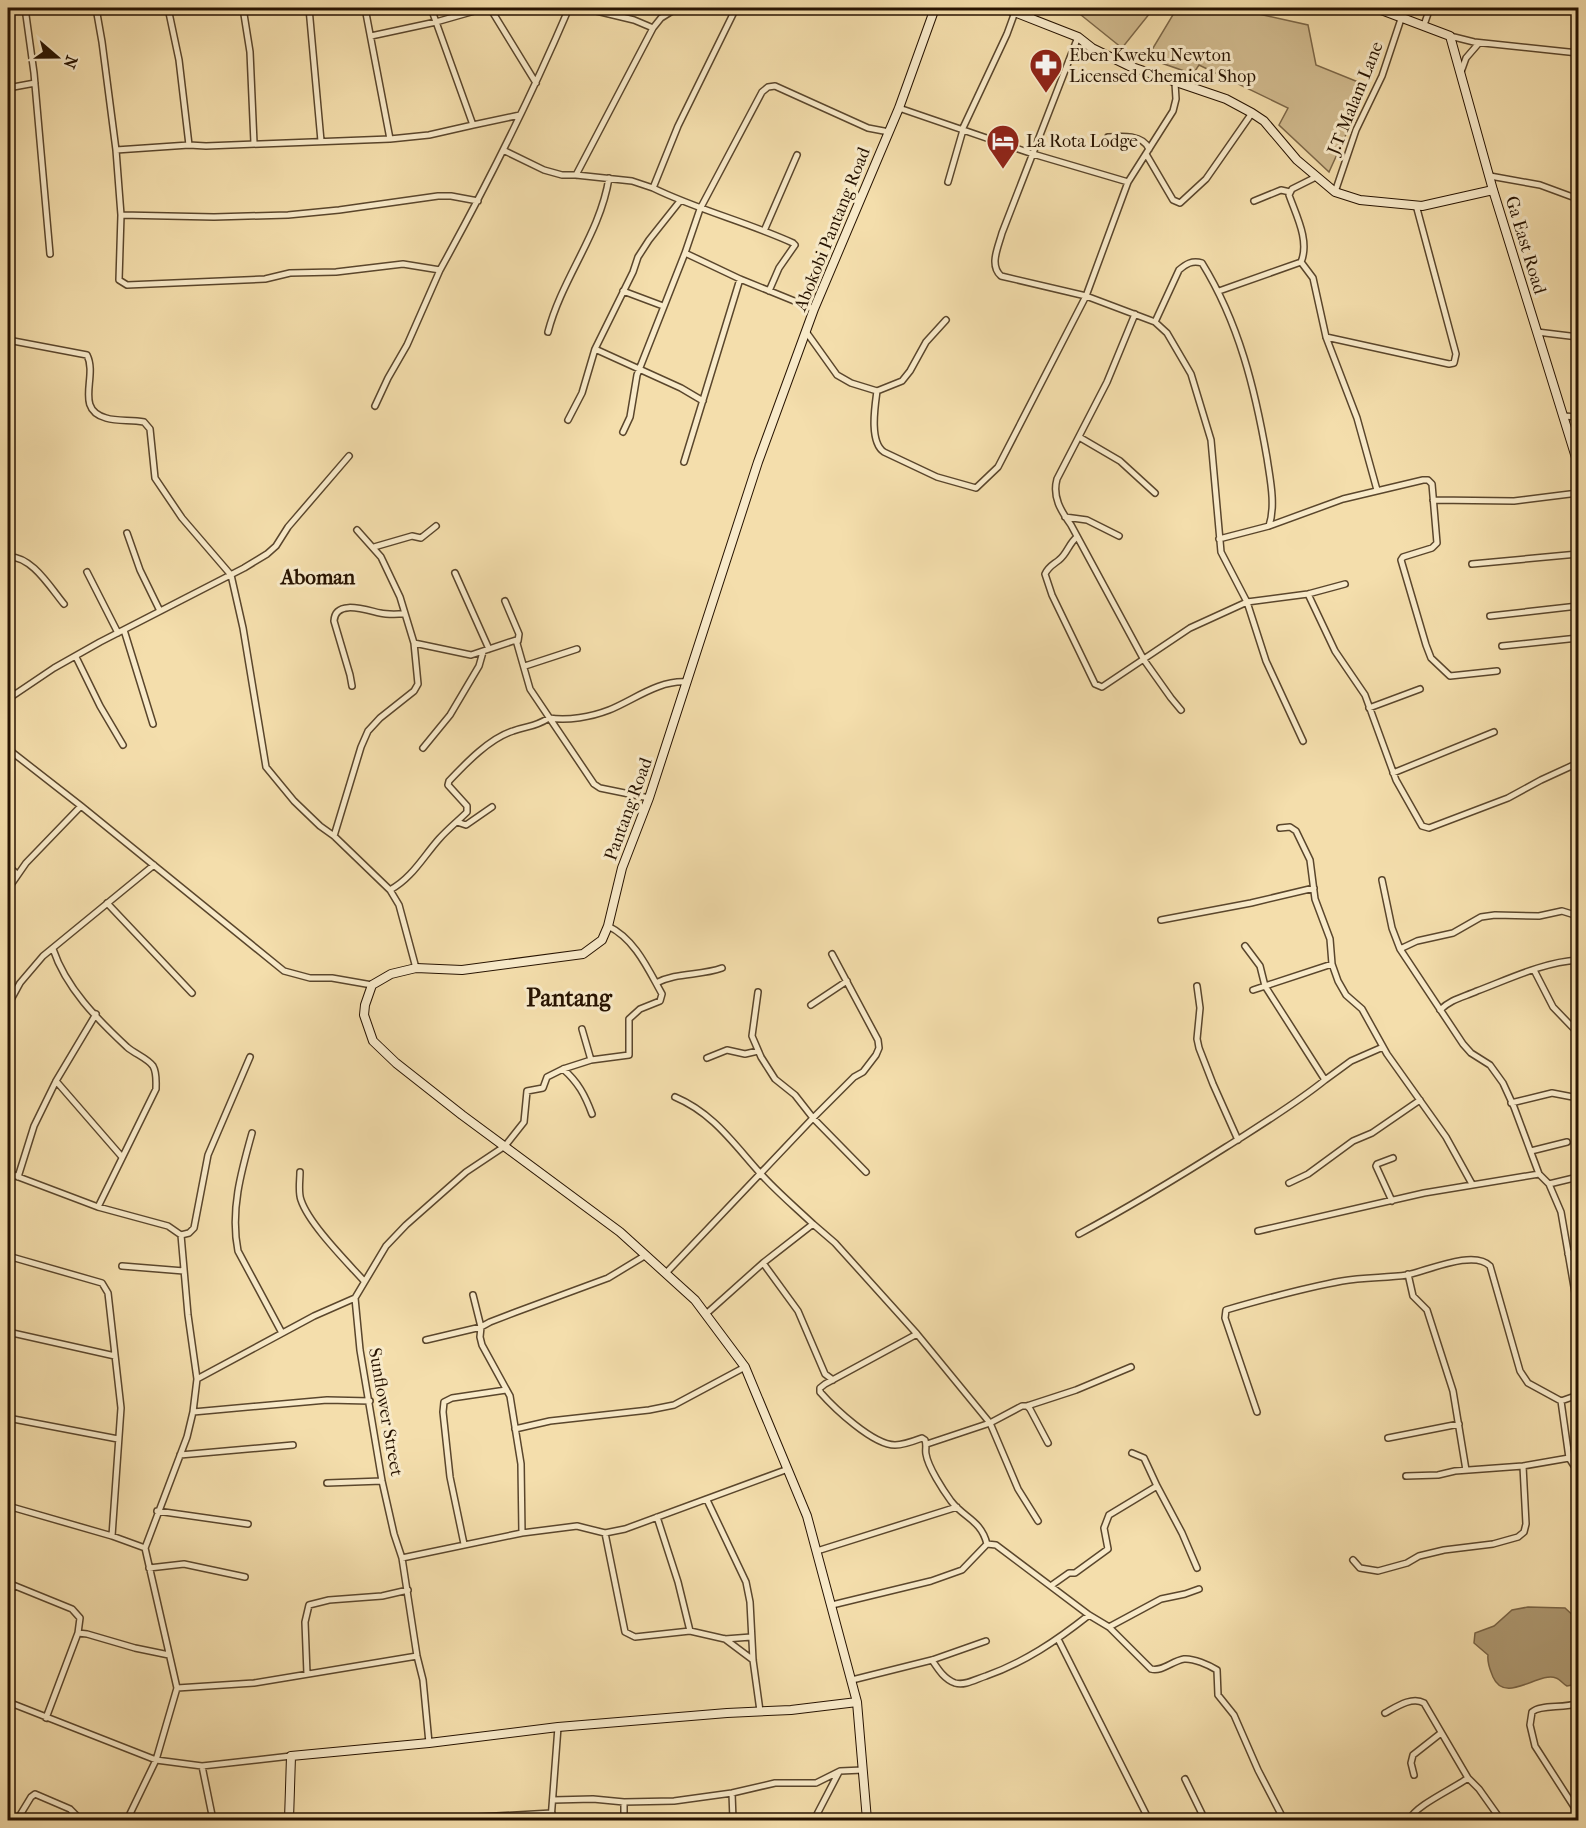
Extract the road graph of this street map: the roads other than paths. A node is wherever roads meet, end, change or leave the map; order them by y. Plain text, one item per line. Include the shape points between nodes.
1 (25, 8) edge
2 (96, 8) edge
3 (168, 8) edge
4 (243, 8) edge
5 (309, 8) edge
6 (365, 8) edge
7 (431, 8) edge
8 (485, 8) edge
9 (490, 8) edge
10 (569, 8) edge
11 (584, 8) edge
12 (677, 8) edge
13 (736, 8) edge
14 (935, 8) edge
15 (1004, 8) edge
16 (1034, 8) edge
17 (1376, 8) edge
18 (1430, 8) edge
19 (1015, 12) junction
20 (1402, 16) junction
21 (1031, 17) junction
22 (436, 22) junction
23 (1424, 25) junction
24 (652, 28) junction
25 (1449, 35) junction
26 (371, 36) junction
27 (1078, 37) junction
28 (1479, 43) junction
29 (1578, 53) edge
30 (1461, 74) junction
31 (536, 82) junction
32 (35, 83) junction
33 (1175, 83) junction
34 (8, 88) edge
35 (899, 108) junction
36 (1252, 113) junction
37 (520, 115) junction
38 (473, 125) junction
39 (963, 130) junction
40 (889, 132) junction
41 (1108, 137) dead end
42 (390, 139) junction
43 (321, 141) junction
44 (254, 143) junction
45 (189, 145) junction
46 (116, 150) junction
47 (503, 150) junction
48 (1148, 151) junction
49 (1033, 154) junction
50 (796, 155) dead end
51 (576, 175) junction
52 (1490, 176) junction
53 (1316, 177) junction
54 (609, 178) junction
55 (948, 182) dead end
56 (1128, 182) junction
57 (652, 188) junction
58 (1493, 190) junction
59 (1290, 192) junction
60 (1335, 192) junction
61 (1578, 199) edge
62 (478, 201) junction
63 (680, 201) junction
64 (1254, 201) dead end
65 (1416, 205) junction
66 (700, 208) junction
67 (121, 215) junction
68 (764, 231) junction
69 (685, 253) junction
70 (50, 254) dead end
71 (1301, 261) junction
72 (440, 270) junction
73 (740, 279) junction
74 (623, 291) junction
75 (769, 291) junction
76 (1219, 291) junction
77 (1086, 296) junction
78 (663, 306) junction
79 (814, 309) junction
80 (1136, 314) junction
81 (946, 320) dead end
82 (1155, 322) junction
83 (548, 332) dead end
84 (1537, 332) junction
85 (807, 333) junction
86 (1578, 337) edge
87 (1326, 338) junction
88 (8, 340) edge
89 (595, 349) junction
90 (640, 369) junction
91 (877, 391) junction
92 (703, 401) junction
93 (375, 406) dead end
94 (1563, 416) junction
95 (1578, 417) edge
96 (568, 420) dead end
97 (623, 432) dead end
98 (1079, 437) junction
99 (349, 456) dead end
100 (684, 462) dead end
101 (758, 462) joint
102 (1578, 464) edge
103 (1377, 490) junction
104 (1155, 493) dead end
105 (1578, 493) edge
106 (1433, 500) junction
107 (1065, 517) junction
108 (436, 526) dead end
109 (1269, 526) junction
110 (357, 530) dead end
111 (127, 533) dead end
112 (1119, 536) dead end
113 (1077, 537) junction
114 (1219, 540) junction
115 (374, 547) junction
116 (1578, 554) edge
117 (8, 557) edge
118 (1472, 564) dead end
119 (87, 572) dead end
120 (455, 573) dead end
121 (231, 575) junction
122 (1345, 584) dead end
123 (1308, 594) junction
124 (505, 601) dead end
125 (1247, 602) junction
126 (64, 604) dead end
127 (1578, 606) edge
128 (160, 611) junction
129 (405, 614) junction
130 (1490, 616) dead end
131 (121, 631) junction
132 (1578, 638) edge
133 (518, 641) junction
134 (414, 643) junction
135 (1502, 646) dead end
136 (578, 649) dead end
137 (486, 650) junction
138 (76, 657) junction
139 (1144, 660) junction
140 (525, 666) junction
141 (1497, 671) dead end
142 (687, 682) junction
143 (352, 686) dead end
144 (1420, 689) dead end
145 (8, 699) edge
146 (1369, 708) junction
147 (1182, 710) dead end
148 (549, 718) junction
149 (153, 724) dead end
150 (1494, 732) dead end
151 (1304, 741) dead end
152 (123, 745) dead end
153 (423, 748) dead end
154 (8, 749) edge
155 (1578, 763) edge
156 (1393, 773) junction
157 (649, 798) junction
158 (81, 806) junction
159 (492, 807) dead end
160 (457, 822) junction
161 (1280, 828) dead end
162 (334, 836) junction
163 (154, 865) junction
164 (8, 866) edge
165 (17, 874) junction
166 (1382, 880) dead end
167 (1314, 888) junction
168 (8, 889) edge
169 (390, 890) junction
170 (107, 903) junction
171 (1578, 916) edge
172 (1161, 920) dead end
173 (608, 927) junction
174 (1245, 946) dead end
175 (52, 949) junction
176 (1400, 949) junction
177 (832, 954) dead end
178 (1578, 960) edge
179 (1332, 964) junction
180 (416, 968) junction
181 (722, 968) dead end
182 (1534, 970) junction
183 (847, 981) junction
184 (656, 983) junction
185 (372, 985) junction
186 (1197, 986) dead end
187 (1265, 986) junction
188 (1253, 990) dead end
189 (758, 992) dead end
190 (192, 993) dead end
191 (8, 1005) edge
192 (811, 1005) dead end
193 (1440, 1010) junction
194 (96, 1014) junction
195 (582, 1029) dead end
196 (1578, 1033) edge
197 (1383, 1047) junction
198 (758, 1051) junction
199 (250, 1057) dead end
200 (707, 1058) dead end
201 (591, 1060) junction
202 (563, 1069) junction
203 (1325, 1080) junction
204 (56, 1081) junction
205 (675, 1097) dead end
206 (1578, 1098) edge
207 (1420, 1100) junction
208 (1511, 1103) junction
209 (591, 1114) dead end
210 (813, 1118) junction
211 (252, 1133) dead end
212 (1238, 1140) junction
213 (1567, 1142) dead end
214 (505, 1146) junction
215 (1531, 1151) junction
216 (122, 1157) junction
217 (1393, 1158) dead end
218 (300, 1172) dead end
219 (866, 1172) dead end
220 (8, 1173) edge
221 (1539, 1174) junction
222 (761, 1175) junction
223 (18, 1177) junction
224 (1578, 1177) edge
225 (1289, 1183) dead end
226 (1472, 1184) junction
227 (1549, 1184) junction
228 (1392, 1201) junction
229 (98, 1207) junction
230 (813, 1224) junction
231 (1258, 1231) dead end
232 (1079, 1234) dead end
233 (181, 1235) junction
234 (1578, 1251) edge
235 (1568, 1254) junction
236 (646, 1255) junction
237 (8, 1256) edge
238 (763, 1263) junction
239 (122, 1266) dead end
240 (184, 1271) junction
241 (666, 1273) junction
242 (1408, 1274) junction
243 (364, 1281) junction
244 (473, 1295) dead end
245 (355, 1298) junction
246 (1578, 1311) edge
247 (706, 1314) junction
248 (482, 1327) junction
249 (8, 1332) edge
250 (282, 1333) junction
251 (917, 1334) junction
252 (426, 1340) dead end
253 (116, 1356) junction
254 (745, 1367) junction
255 (1131, 1367) dead end
256 (197, 1379) junction
257 (833, 1380) junction
258 (506, 1390) junction
259 (1578, 1395) edge
260 (370, 1401) junction
261 (1561, 1401) junction
262 (1027, 1406) junction
263 (193, 1412) junction
264 (1257, 1412) dead end
265 (8, 1418) edge
266 (990, 1423) junction
267 (1459, 1424) junction
268 (515, 1429) junction
269 (1388, 1437) dead end
270 (118, 1439) junction
271 (1048, 1443) dead end
272 (927, 1444) junction
273 (292, 1445) dead end
274 (1132, 1453) dead end
275 (180, 1455) junction
276 (1569, 1458) junction
277 (1523, 1466) junction
278 (788, 1469) junction
279 (1467, 1470) junction
280 (1578, 1470) edge
281 (1406, 1476) dead end
282 (382, 1481) junction
283 (327, 1483) dead end
284 (1157, 1486) junction
285 (707, 1500) junction
286 (8, 1506) edge
287 (957, 1507) junction
288 (157, 1511) junction
289 (657, 1517) junction
290 (1038, 1521) dead end
291 (248, 1524) dead end
292 (522, 1533) junction
293 (604, 1533) junction
294 (112, 1536) junction
295 (464, 1544) junction
296 (987, 1544) junction
297 (145, 1548) junction
298 (817, 1551) junction
299 (402, 1558) junction
300 (1353, 1560) dead end
301 (149, 1568) junction
302 (1197, 1568) dead end
303 (245, 1577) dead end
304 (10, 1584) edge
305 (1052, 1585) junction
306 (1199, 1589) dead end
307 (408, 1590) junction
308 (8, 1600) edge
309 (832, 1605) junction
310 (1089, 1615) junction
311 (1109, 1627) junction
312 (690, 1631) junction
313 (78, 1633) junction
314 (751, 1637) junction
315 (724, 1639) junction
316 (1058, 1639) junction
317 (986, 1641) dead end
318 (169, 1655) junction
319 (417, 1656) junction
320 (753, 1660) junction
321 (932, 1660) junction
322 (307, 1674) junction
323 (852, 1680) junction
324 (177, 1688) junction
325 (8, 1702) edge
326 (857, 1702) junction
327 (1578, 1703) edge
328 (760, 1711) junction
329 (1385, 1713) dead end
330 (46, 1718) junction
331 (558, 1726) junction
332 (1441, 1733) junction
333 (429, 1743) junction
334 (291, 1756) junction
335 (156, 1760) junction
336 (202, 1766) junction
337 (863, 1770) junction
338 (840, 1771) junction
339 (1414, 1775) dead end
340 (1467, 1778) junction
341 (1185, 1779) dead end
342 (732, 1793) junction
343 (553, 1800) junction
344 (624, 1802) junction
345 (552, 1813) junction
346 (1578, 1813) edge
347 (17, 1821) edge
348 (81, 1821) edge
349 (128, 1821) edge
350 (213, 1821) edge
351 (289, 1821) edge
352 (423, 1821) edge
353 (551, 1821) edge
354 (624, 1821) edge
355 (733, 1821) edge
356 (814, 1821) edge
357 (867, 1821) edge
358 (1149, 1821) edge
359 (1206, 1821) edge
360 (1284, 1821) edge
361 (1409, 1821) edge
362 (1501, 1821) edge

1 - 32 street
2 - 46 street
3 - 45 street
4 - 44 street via 250,52
5 - 43 street
6 - 26 street
7 - 22 street
8 - 22 street
9 - 31 street
10 - 31 street
11 - 24 street
12 - 24 street
13 - 57 street
14 - 35 street, Abokobi Pantang Road
15 - 19 street
16 - 21 street
17 - 20 street
18 - 23 street
19 - 21 street
19 - 39 street
20 - 23 street
20 - 60 street, J.T Malam Lane
21 - 27 street
22 - 26 street
22 - 38 street
23 - 25 street
24 - 51 street
25 - 28 street
25 - 30 street, Ga East Road
26 - 42 street
27 - 33 street via 1121,63
27 - 49 street
28 - 29 street
28 - 30 street via 1466,57
30 - 52 street, Ga East Road
31 - 37 street
32 - 34 street
32 - 70 street
33 - 36 street via 1226,99
33 - 48 street via 1173,111
35 - 39 street
35 - 40 street, Abokobi Pantang Road
36 - 48 street via 1206,179 1180,203 1173,200
36 - 53 street
37 - 38 street
37 - 47 street
38 - 42 street
39 - 49 street
39 - 55 street
40 - 66 street via 868,128 775,86 768,87
40 - 79 street, Abokobi Pantang Road
41 - 48 street via 1130,136 1145,142
42 - 43 street
43 - 44 street
44 - 45 street
45 - 46 street
46 - 67 street
47 - 51 street via 544,170
47 - 62 street
48 - 56 street
49 - 56 street
49 - 77 street via 1002,234 995,270 1001,276
50 - 68 street
51 - 54 street
52 - 58 street, Ga East Road
52 - 61 street via 1540,185
53 - 59 street
53 - 60 street
54 - 57 street
54 - 83 street via 606,200 560,297
56 - 77 street
57 - 63 street
58 - 65 street
58 - 84 street, Ga East Road
59 - 64 street via 1281,190
59 - 71 street via 1304,244
60 - 65 street via 1359,200
62 - 67 street via 438,196 288,215
62 - 72 street
63 - 66 street
63 - 74 street via 638,257
65 - 87 street via 1456,354 1454,363
66 - 68 street
66 - 69 street
67 - 72 street via 118,270 119,280 127,285 265,279 290,273 403,264
68 - 75 street via 795,245
69 - 73 street
69 - 78 street
71 - 76 street
71 - 87 street via 1313,278
72 - 93 street
73 - 75 street
73 - 92 street
74 - 78 street
74 - 89 street
75 - 79 street
76 - 82 street via 1202,263 1184,265
76 - 109 street via 1243,352 1258,410 1273,511
77 - 80 street
77 - 91 street via 998,467 975,489 937,477 879,448 874,412
78 - 90 street
79 - 85 street, Abokobi Pantang Road
80 - 82 street
80 - 98 street
81 - 91 street via 926,342 902,381
82 - 114 street via 1167,333 1191,374 1211,440
84 - 86 street
84 - 94 street, Ga East Road
85 - 91 street via 837,375
85 - 101 street, Abokobi Pantang Road
87 - 103 street via 1357,418
88 - 121 street via 87,355 88,402 92,411 112,420 136,420 148,425 155,478 182,518
89 - 90 street
89 - 96 street via 582,393
90 - 92 street
90 - 97 street
92 - 100 street
94 - 95 street
94 - 102 street, Ga East Road
98 - 104 street via 1120,461
98 - 107 street via 1055,486
99 - 121 street via 276,546
101 - 142 street, Pantang Road
103 - 106 street via 1428,480
103 - 109 street
105 - 106 street via 1514,501
106 - 141 street via 1436,546 1401,560 1426,645 1437,665 1450,676
107 - 112 street via 1087,520
107 - 113 street
108 - 115 street via 421,538 412,536
109 - 114 street
110 - 115 street
111 - 128 street
113 - 139 street
113 - 139 street via 1045,574 1095,684 1106,686
114 - 125 street via 1223,557
115 - 129 street via 387,567
116 - 118 street
117 - 126 street via 28,563
119 - 131 street
120 - 137 street
121 - 128 street
121 - 162 street via 266,767 294,801
122 - 123 street
123 - 125 street
123 - 146 street via 1335,651 1356,680
124 - 133 street via 519,634
125 - 139 street via 1190,628
125 - 151 street via 1266,661
127 - 130 street
128 - 131 street
129 - 134 street
129 - 143 street via 359,608 342,609 336,614 334,621
131 - 138 street
131 - 149 street
132 - 135 street
133 - 137 street
133 - 140 street
134 - 137 street via 471,655
134 - 162 street via 418,684 368,731
136 - 140 street
137 - 153 street via 450,715
138 - 145 street
138 - 152 street
139 - 147 street
140 - 148 street via 530,689
142 - 148 street via 654,688 601,713
142 - 157 street, Pantang Road
144 - 146 street
146 - 156 street
148 - 157 street via 594,784
148 - 160 street via 537,726 502,736 470,759 449,781 448,785 468,809
150 - 156 street
154 - 158 street
155 - 156 street via 1508,798 1426,828 1418,823
157 - 173 street, Pantang Road via 622,868
158 - 163 street
158 - 165 street
159 - 160 street via 465,825
160 - 169 street via 411,874
161 - 167 street via 1296,831 1310,860
162 - 169 street
163 - 170 street
163 - 185 street via 284,971
164 - 165 street
165 - 168 street
166 - 176 street
167 - 172 street
167 - 179 street via 1330,939
169 - 180 street via 399,905
170 - 175 street
170 - 190 street
171 - 176 street via 1562,911 1539,916 1481,916 1453,933
173 - 180 street, Pantang Road via 602,940 583,954 462,970
173 - 184 street via 630,943
174 - 187 street via 1260,966
175 - 191 street via 29,970
175 - 194 street via 63,976
176 - 193 street
177 - 183 street
178 - 182 street
179 - 187 street
179 - 197 street via 1346,995 1362,1009
180 - 185 street, Pantang Road via 391,974
181 - 184 street
182 - 193 street via 1454,999
182 - 196 street via 1553,1007
183 - 192 street
183 - 210 street via 879,1048 863,1072
184 - 201 street via 662,994 660,1001 629,1018 629,1055
185 - 214 street via 364,1015 373,1041
186 - 212 street via 1199,1048
187 - 188 street
187 - 203 street
189 - 198 street via 752,1036
193 - 208 street via 1471,1053 1490,1065
194 - 204 street
194 - 216 street via 129,1049 149,1062 157,1077 156,1089
195 - 201 street
197 - 203 street via 1351,1061
197 - 207 street
198 - 200 street via 745,1054 727,1050
198 - 210 street via 775,1079 795,1095
199 - 233 street via 208,1155 194,1228
201 - 202 street
202 - 209 street via 585,1095
202 - 214 street via 547,1077 543,1088 527,1090 524,1122
203 - 212 street
204 - 216 street
204 - 223 street via 34,1126
205 - 222 street via 704,1112
206 - 208 street via 1552,1094
207 - 225 street
207 - 226 street
208 - 215 street
210 - 219 street
210 - 222 street
211 - 250 street via 240,1174 235,1237 238,1251
212 - 232 street via 1153,1194
213 - 215 street
214 - 236 street
214 - 243 street via 466,1172 406,1225 386,1246
215 - 221 street
216 - 229 street
217 - 228 street via 1376,1166
218 - 243 street via 299,1194 303,1204
220 - 223 street
221 - 226 street
221 - 227 street
222 - 230 street
222 - 241 street
223 - 229 street
224 - 227 street
226 - 228 street
227 - 235 street via 1561,1212
228 - 231 street
229 - 233 street via 168,1226
230 - 238 street
230 - 251 street
233 - 240 street
234 - 235 street
235 - 246 street
236 - 241 street
236 - 248 street via 608,1278
237 - 253 street via 102,1283 111,1305
238 - 247 street
238 - 257 street via 798,1311 825,1374
239 - 240 street
240 - 256 street
241 - 247 street
242 - 261 street via 1475,1259 1485,1261 1490,1266 1520,1371 1528,1383
242 - 264 street via 1344,1281 1226,1310 1225,1318
242 - 267 street via 1413,1296 1427,1310 1453,1391
243 - 245 street
244 - 248 street
245 - 250 street
245 - 260 street, Sunflower Street
247 - 254 street
248 - 252 street
248 - 258 street via 482,1345
249 - 253 street
250 - 256 street
251 - 257 street
251 - 266 street
253 - 270 street via 121,1408
254 - 268 street via 674,1405
254 - 278 street
255 - 262 street
256 - 263 street
257 - 272 street via 820,1392 843,1416 875,1438 895,1445 922,1438
258 - 268 street
258 - 295 street via 444,1402 450,1477
259 - 261 street
260 - 263 street via 327,1400
260 - 282 street, Sunflower Street
261 - 276 street
262 - 266 street
262 - 271 street
263 - 275 street
265 - 270 street
266 - 272 street
266 - 290 street via 1018,1489
267 - 269 street
267 - 279 street
268 - 292 street via 522,1479
270 - 294 street
272 - 287 street via 925,1453 940,1485
273 - 275 street
274 - 284 street via 1144,1458
275 - 288 street
276 - 277 street
276 - 280 street
277 - 279 street
277 - 300 street via 1526,1524 1518,1537 1419,1556 1378,1571 1360,1568
278 - 285 street
278 - 298 street
279 - 281 street
282 - 283 street
282 - 299 street, Sunflower Street
284 - 302 street
284 - 305 street via 1109,1515 1104,1528 1108,1550
285 - 289 street
285 - 314 street via 746,1582
286 - 294 street
287 - 296 street via 976,1522
287 - 298 street
288 - 291 street
288 - 297 street
289 - 293 street
289 - 312 street
292 - 293 street via 577,1526
292 - 295 street
293 - 312 street via 626,1632 635,1637
294 - 297 street
295 - 299 street
296 - 305 street via 996,1545
296 - 309 street via 962,1570
297 - 301 street
298 - 309 street
299 - 307 street, Sunflower Street
301 - 303 street via 184,1564
301 - 318 street
304 - 308 street
304 - 313 street via 72,1609 80,1618
305 - 310 street
306 - 311 street via 1161,1599
307 - 319 street, Sunflower Street
307 - 322 street via 309,1605 304,1622
309 - 323 street
310 - 311 street
310 - 316 street
311 - 360 street via 1154,1671 1186,1659 1217,1670 1218,1695 1234,1715
312 - 315 street
313 - 318 street
313 - 330 street
314 - 315 street
314 - 320 street
315 - 320 street
316 - 321 street via 1000,1671 966,1683 948,1679
316 - 358 street
317 - 321 street
318 - 324 street
319 - 322 street
319 - 333 street, Sunflower Street
320 - 328 street
321 - 323 street
322 - 324 street via 254,1683
323 - 326 street
324 - 335 street
325 - 330 street
326 - 328 street
326 - 337 street
327 - 346 street via 1562,1708 1539,1707 1533,1712 1530,1725 1535,1746
328 - 331 street
329 - 332 street via 1412,1700 1420,1701
330 - 335 street
331 - 333 street
331 - 343 street
332 - 339 street via 1413,1755
332 - 340 street
333 - 334 street
334 - 336 street
334 - 351 street
335 - 336 street
335 - 349 street
336 - 350 street
337 - 338 street
337 - 357 street
338 - 342 street via 816,1783 775,1784
338 - 356 street
340 - 361 street via 1434,1798
340 - 362 street
341 - 359 street
342 - 344 street via 674,1801
342 - 355 street
343 - 344 street
343 - 345 street
344 - 354 street
345 - 352 street
345 - 353 street
347 - 348 street via 31,1797 38,1794 70,1809

